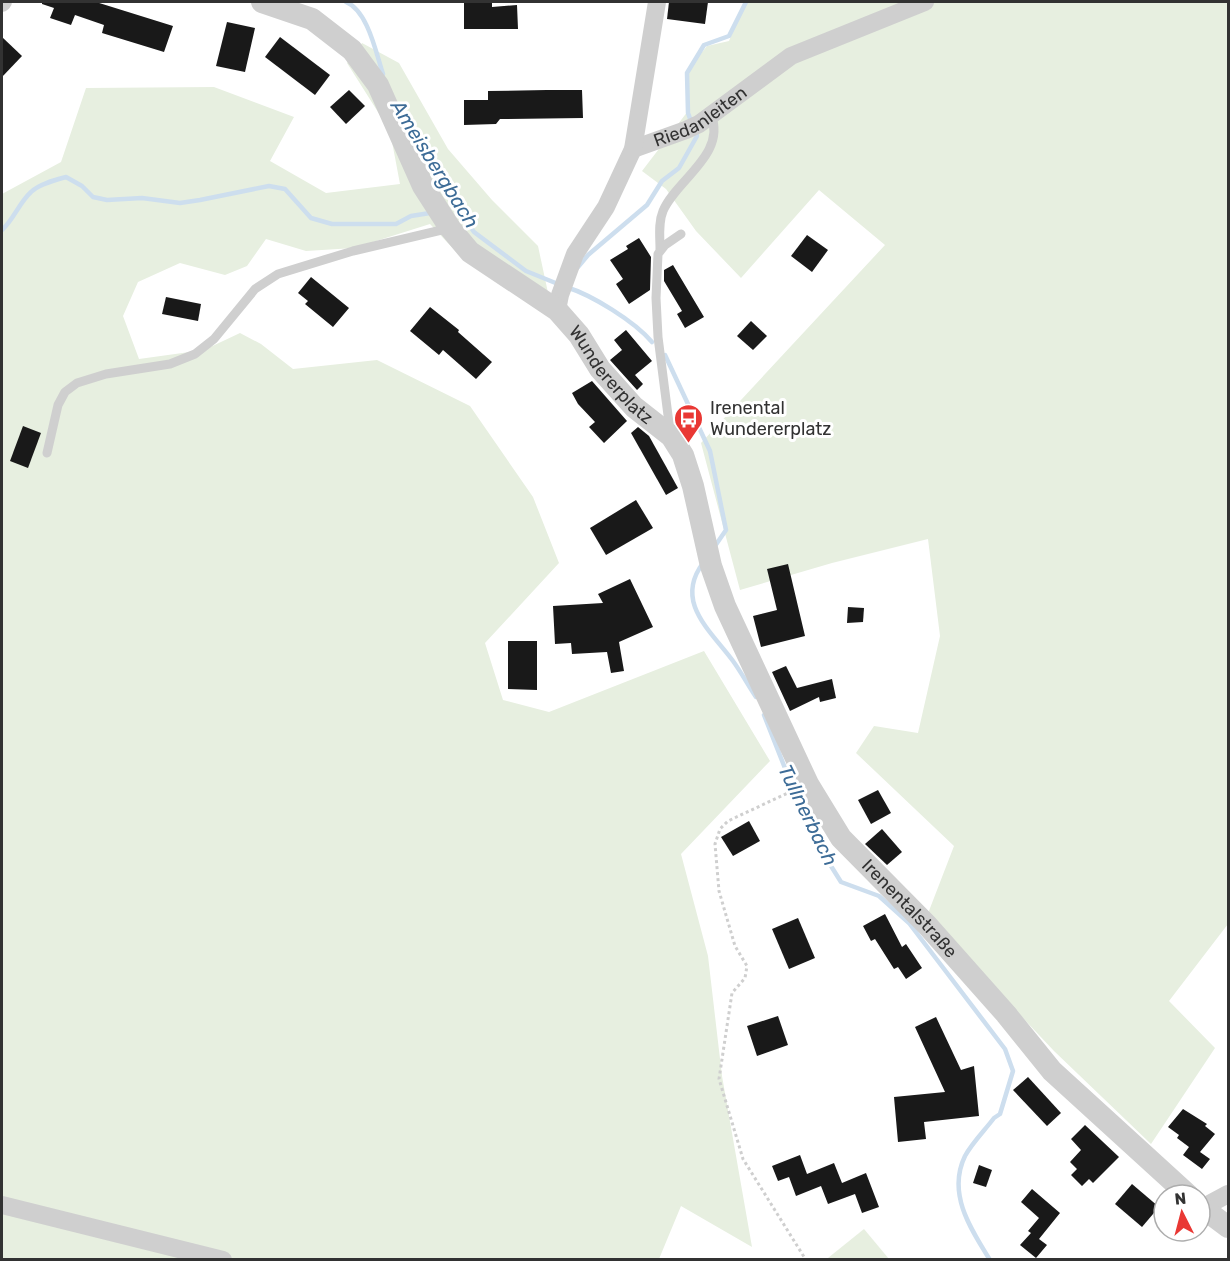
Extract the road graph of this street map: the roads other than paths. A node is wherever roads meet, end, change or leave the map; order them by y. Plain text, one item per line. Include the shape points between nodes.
1 (262, 2) edge
2 (657, 2) edge
3 (925, 2) edge
4 (698, 123) junction
5 (633, 149) junction
6 (442, 217) junction
7 (681, 234) dead end
8 (660, 249) junction
9 (558, 303) junction
10 (671, 436) junction
11 (47, 453) dead end
12 (711, 566) joint
13 (1175, 1183) edge
14 (1228, 1194) edge
15 (1212, 1199) edge
16 (2, 1205) edge
17 (1212, 1215) edge
18 (1228, 1227) edge
19 (223, 1260) edge

1 - 6 street via 312,19 352,50 378,85 423,186
2 - 5 street
3 - 4 street, Riedanleiten via 791,56
4 - 5 street, Riedanleiten
4 - 8 lane via 714,124 713,139 700,164 662,212
5 - 9 street, Riedanleiten via 606,207 575,254
6 - 9 street via 470,252
6 - 11 lane via 278,274 255,289 214,339 195,354 170,364 106,374 77,383 64,392 58,405
7 - 8 lane
8 - 10 lane via 658,337
9 - 10 street, Wundererplatz via 607,376 634,407
10 - 12 street, Wundererplatz via 683,455
12 - 13 street, Irenentalstraße via 725,606 808,784 841,838 927,925 1052,1071
14 - 15 street
16 - 19 street
17 - 18 street, Irenentalstraße

